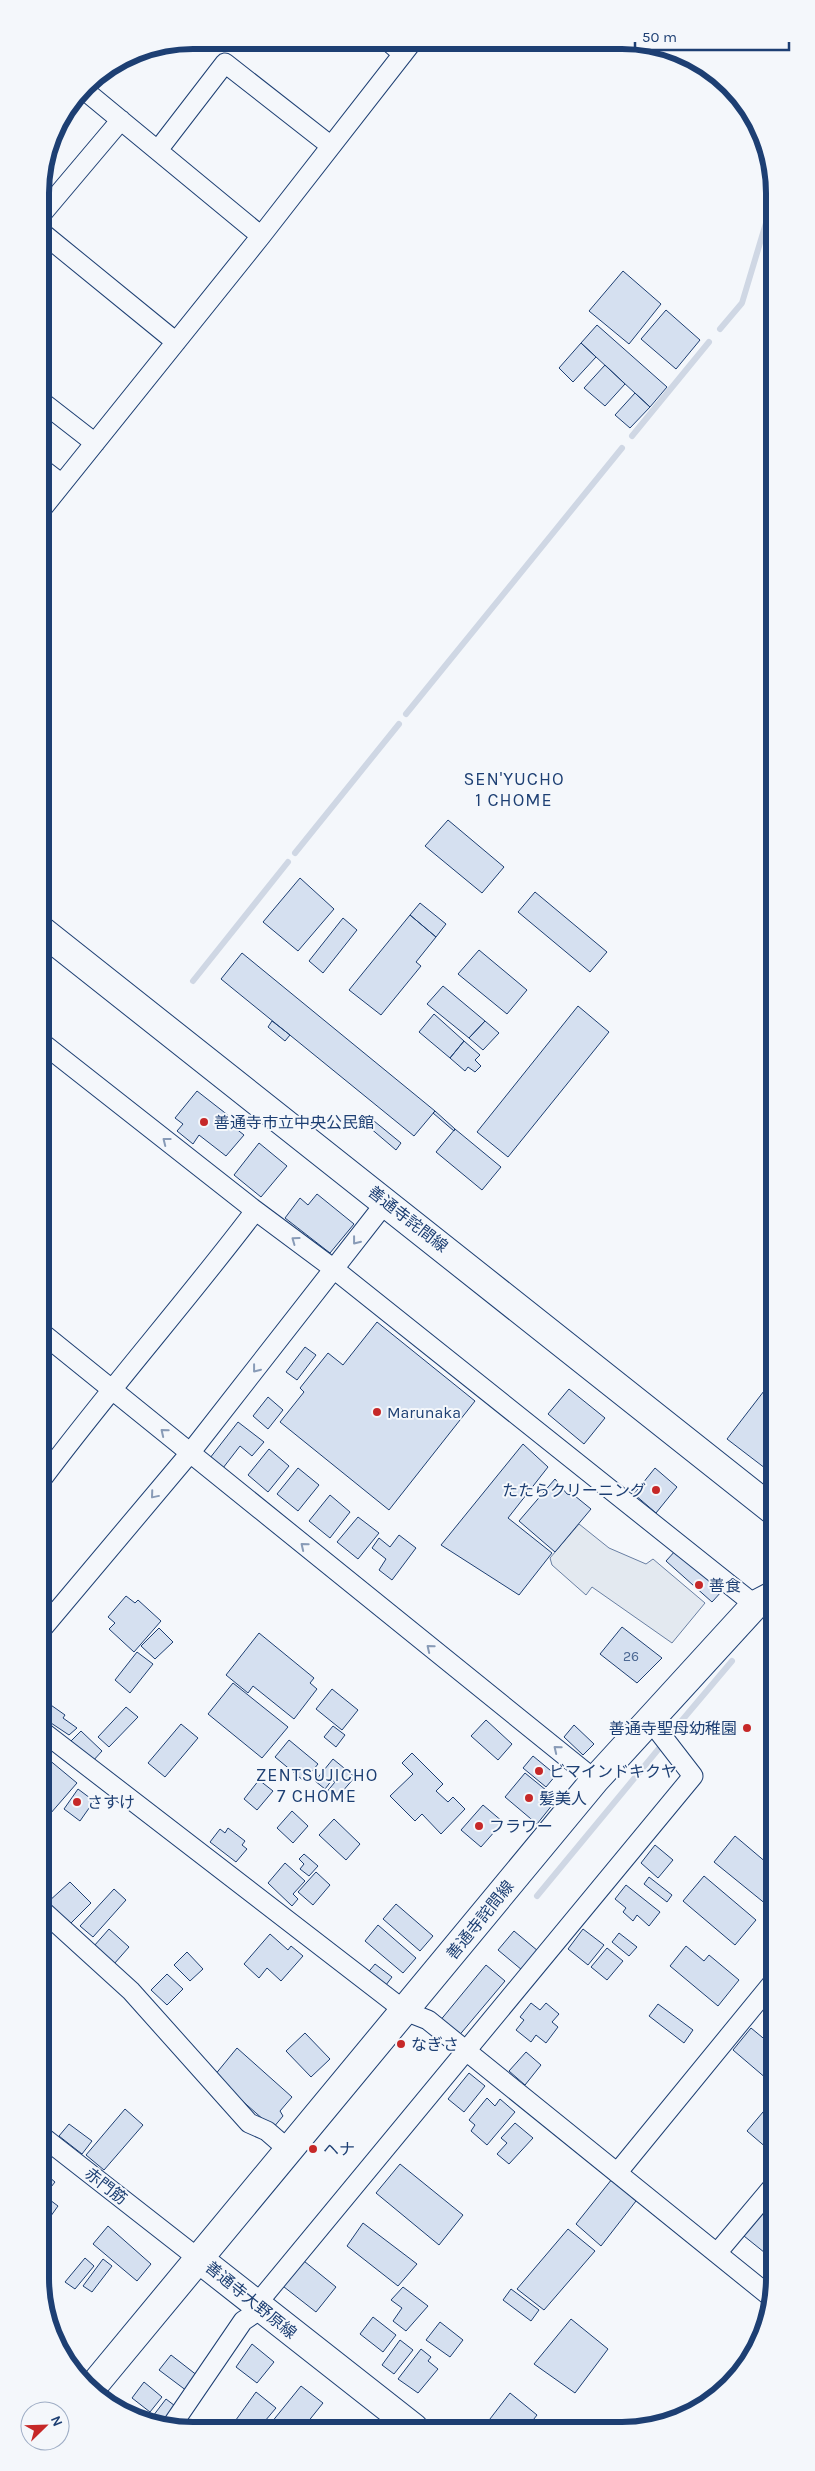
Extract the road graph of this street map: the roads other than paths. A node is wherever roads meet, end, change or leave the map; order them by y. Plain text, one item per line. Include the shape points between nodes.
1 (407, 49) edge
2 (89, 93) edge
3 (121, 120) junction
4 (332, 146) junction
5 (158, 150) junction
6 (49, 205) edge
7 (261, 236) junction
8 (49, 238) edge
9 (176, 342) junction
10 (49, 407) edge
11 (95, 443) junction
12 (49, 474) edge
13 (62, 484) junction
14 (49, 500) edge
15 (49, 936) edge
16 (49, 1048) edge
17 (386, 1202) junction
18 (256, 1211) junction
19 (334, 1269) junction
20 (49, 1340) edge
21 (111, 1389) junction
22 (190, 1453) junction
23 (49, 1470) edge
24 (766, 1505) edge
25 (764, 1600) edge
26 (49, 1621) edge
27 (649, 1719) junction
28 (49, 1736) edge
29 (595, 1780) junction
30 (49, 1916) edge
31 (766, 1991) edge
32 (405, 2012) junction
33 (467, 2051) junction
34 (49, 2142) edge
35 (290, 2151) junction
36 (617, 2172) junction
37 (766, 2194) edge
38 (717, 2253) junction
39 (199, 2259) junction
40 (765, 2293) edge
41 (258, 2307) junction
42 (95, 2384) edge
43 (175, 2421) edge
44 (406, 2422) edge

1 - 4 street
2 - 3 street
3 - 5 street
3 - 6 street
4 - 5 street via 225,63
4 - 7 street
5 - 7 street
7 - 9 street
8 - 9 street
9 - 11 street
10 - 11 street
11 - 13 street
12 - 13 street
13 - 14 street
15 - 17 main road, 善通寺詫間線
18 -> 16 street
17 -> 19 street
17 - 24 main road, 善通寺詫間線
19 -> 18 street
18 - 21 street via 198,1287
19 -> 22 street
19 - 25 street
20 - 21 street
22 -> 21 street
21 - 23 street
22 -> 26 street
29 -> 22 street
25 - 27 main road, 善通寺詫間線
27 - 29 main road, 善通寺詫間線
27 - 33 street via 693,1776
28 - 32 street
29 - 32 main road, 善通寺詫間線
30 - 35 street via 131,1991 249,2123 267,2131
31 - 36 street
32 - 33 street via 428,2020
32 - 35 main road, 善通寺詫間線
33 - 36 street
33 - 41 street
34 - 39 street, 赤門筋
35 - 39 main road, 善通寺詫間線
36 - 38 street
37 - 38 street
38 - 40 street
39 - 41 main road, 善通寺大野原線
39 - 42 main road, 善通寺大野原線
41 - 43 street via 243,2321
41 - 44 main road, 善通寺大野原線

